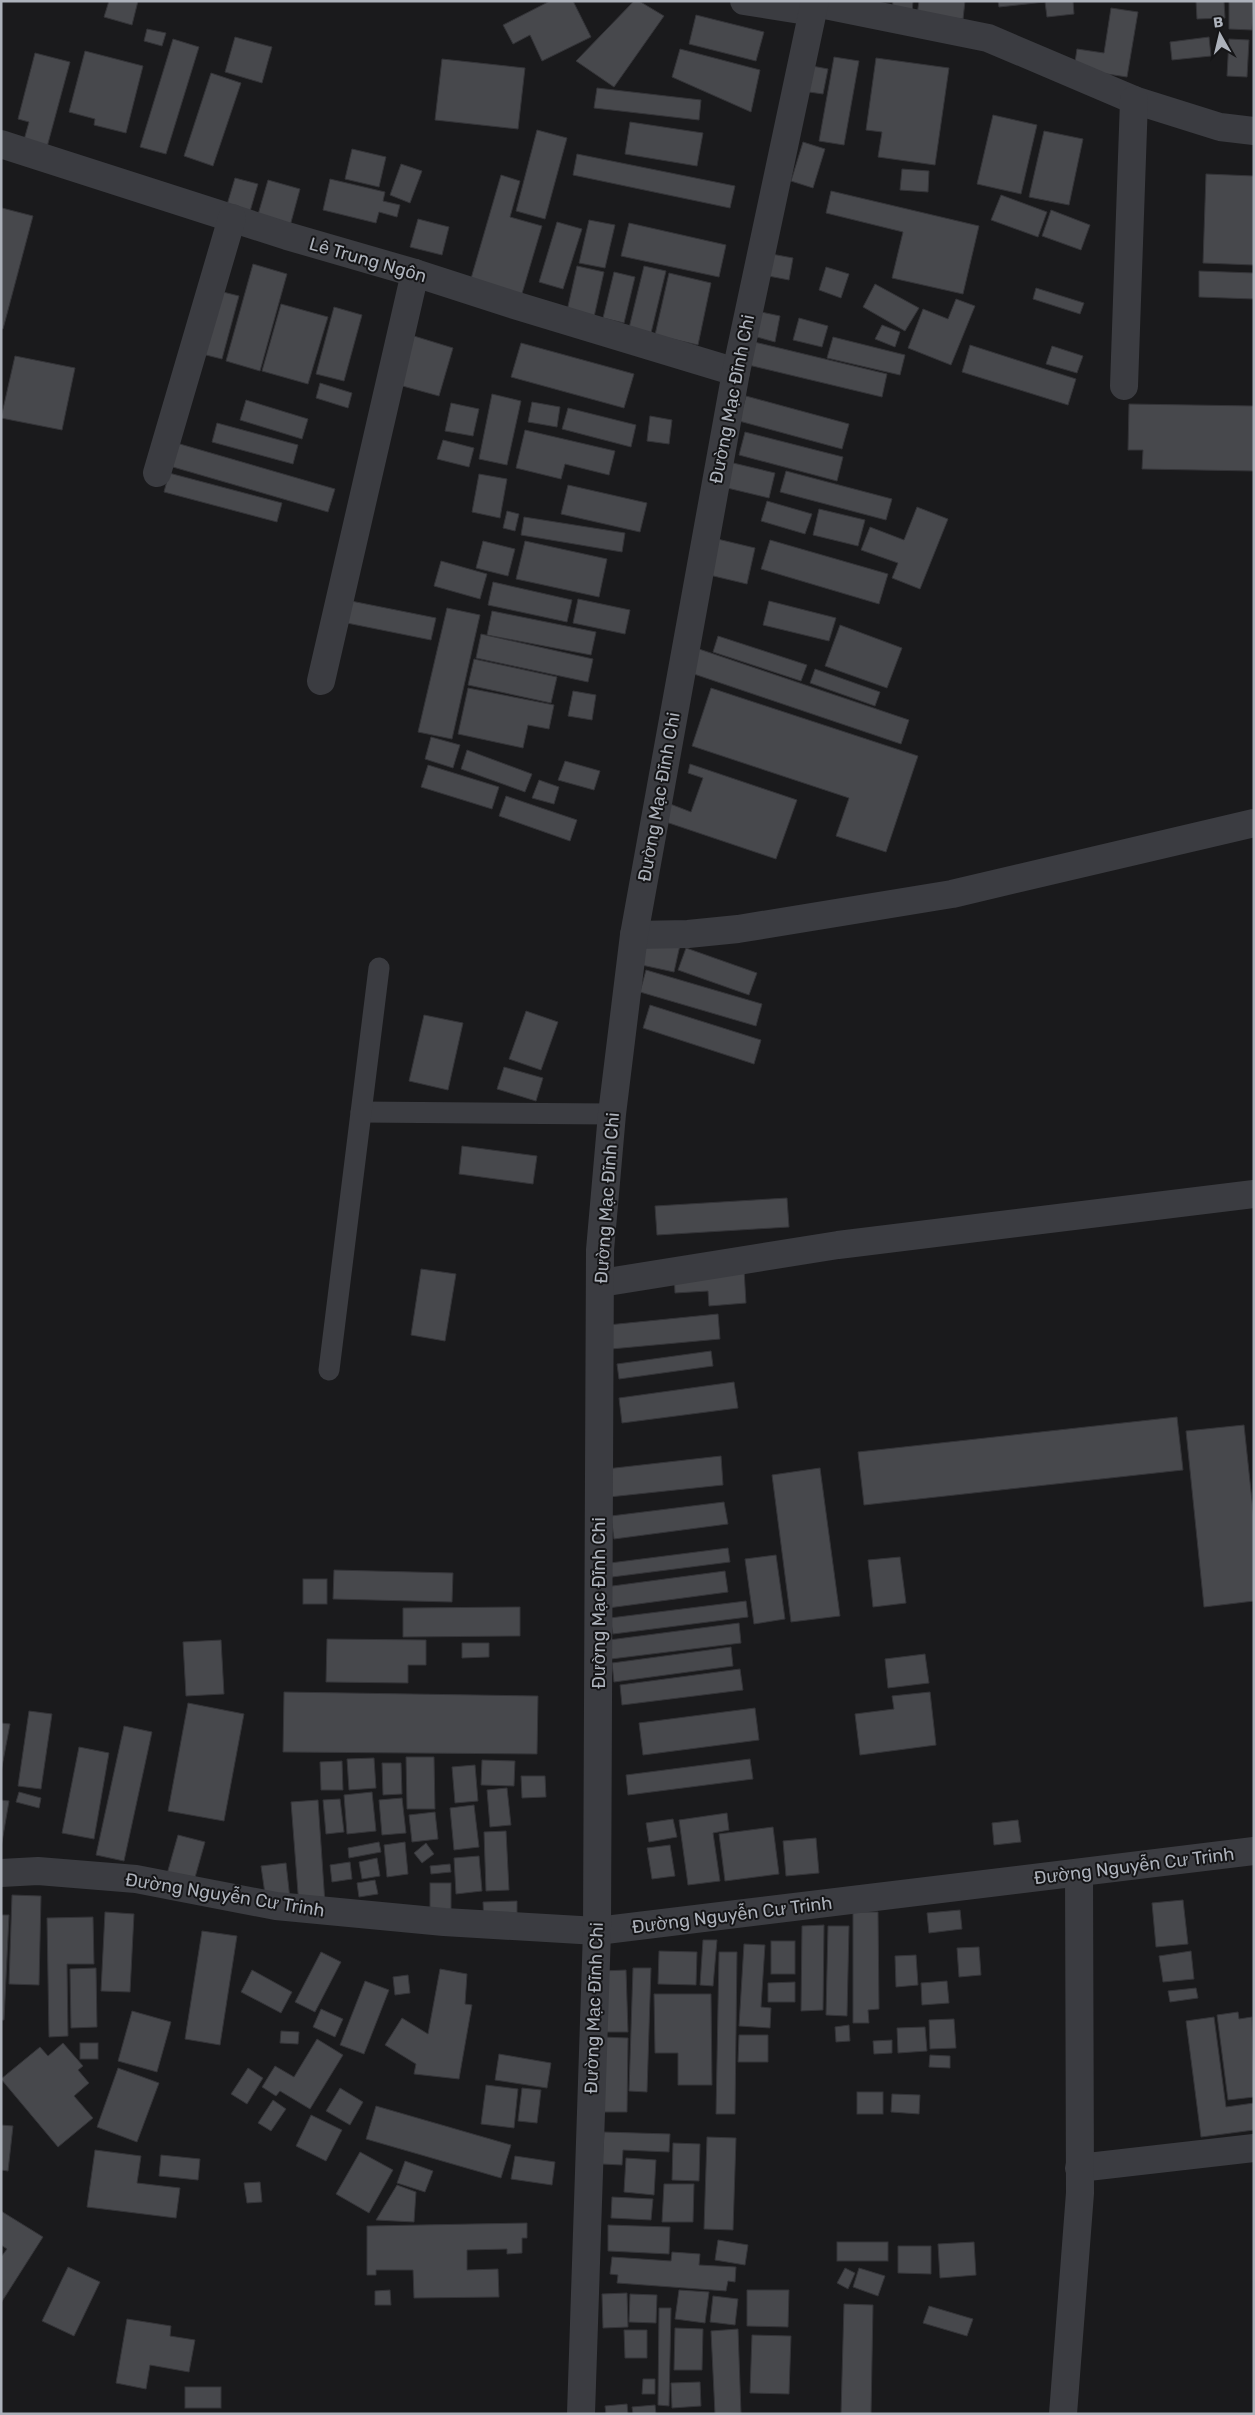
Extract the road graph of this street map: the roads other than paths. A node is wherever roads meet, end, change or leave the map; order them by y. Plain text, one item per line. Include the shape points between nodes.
1 (744, 1) edge
2 (814, 5) edge
3 (1134, 100) junction
4 (1254, 131) edge
5 (1, 144) edge
6 (232, 218) junction
7 (415, 273) junction
8 (736, 372) junction
9 (1124, 386) dead end
10 (157, 473) dead end
11 (320, 681) dead end
12 (1254, 823) edge
13 (634, 934) junction
14 (379, 968) dead end
15 (362, 1112) junction
16 (612, 1114) junction
17 (1254, 1194) edge
18 (601, 1283) junction
19 (330, 1370) dead end
20 (1254, 1851) edge
21 (1, 1873) edge
22 (1079, 1873) junction
23 (597, 1931) junction
24 (1254, 2148) edge
25 (1079, 2168) junction
26 (581, 2414) edge
27 (1063, 2414) edge

1 - 2 street
2 - 3 street via 988,38
2 - 8 street, Đường Mạc Đĩnh Chi
3 - 4 street via 1220,127
3 - 9 street
5 - 6 street, Lê Trung Ngôn
6 - 7 street, Lê Trung Ngôn
6 - 10 street
7 - 8 street, Lê Trung Ngôn
7 - 11 street
8 - 13 street, Đường Mạc Đĩnh Chi
12 - 13 street via 952,894 738,929 688,934
13 - 16 street, Đường Mạc Đĩnh Chi
14 - 15 lane
15 - 16 lane
15 - 19 lane
16 - 18 street, Đường Mạc Đĩnh Chi via 600,1250
17 - 18 street via 838,1244
18 - 23 street, Đường Mạc Đĩnh Chi
20 - 22 street, Đường Nguyễn Cư Trinh
21 - 23 street, Đường Nguyễn Cư Trinh via 38,1871 136,1879 276,1906 444,1922
22 - 23 street, Đường Nguyễn Cư Trinh
22 - 25 street
23 - 26 street, Đường Mạc Đĩnh Chi
24 - 25 street
25 - 27 street via 1080,2194

